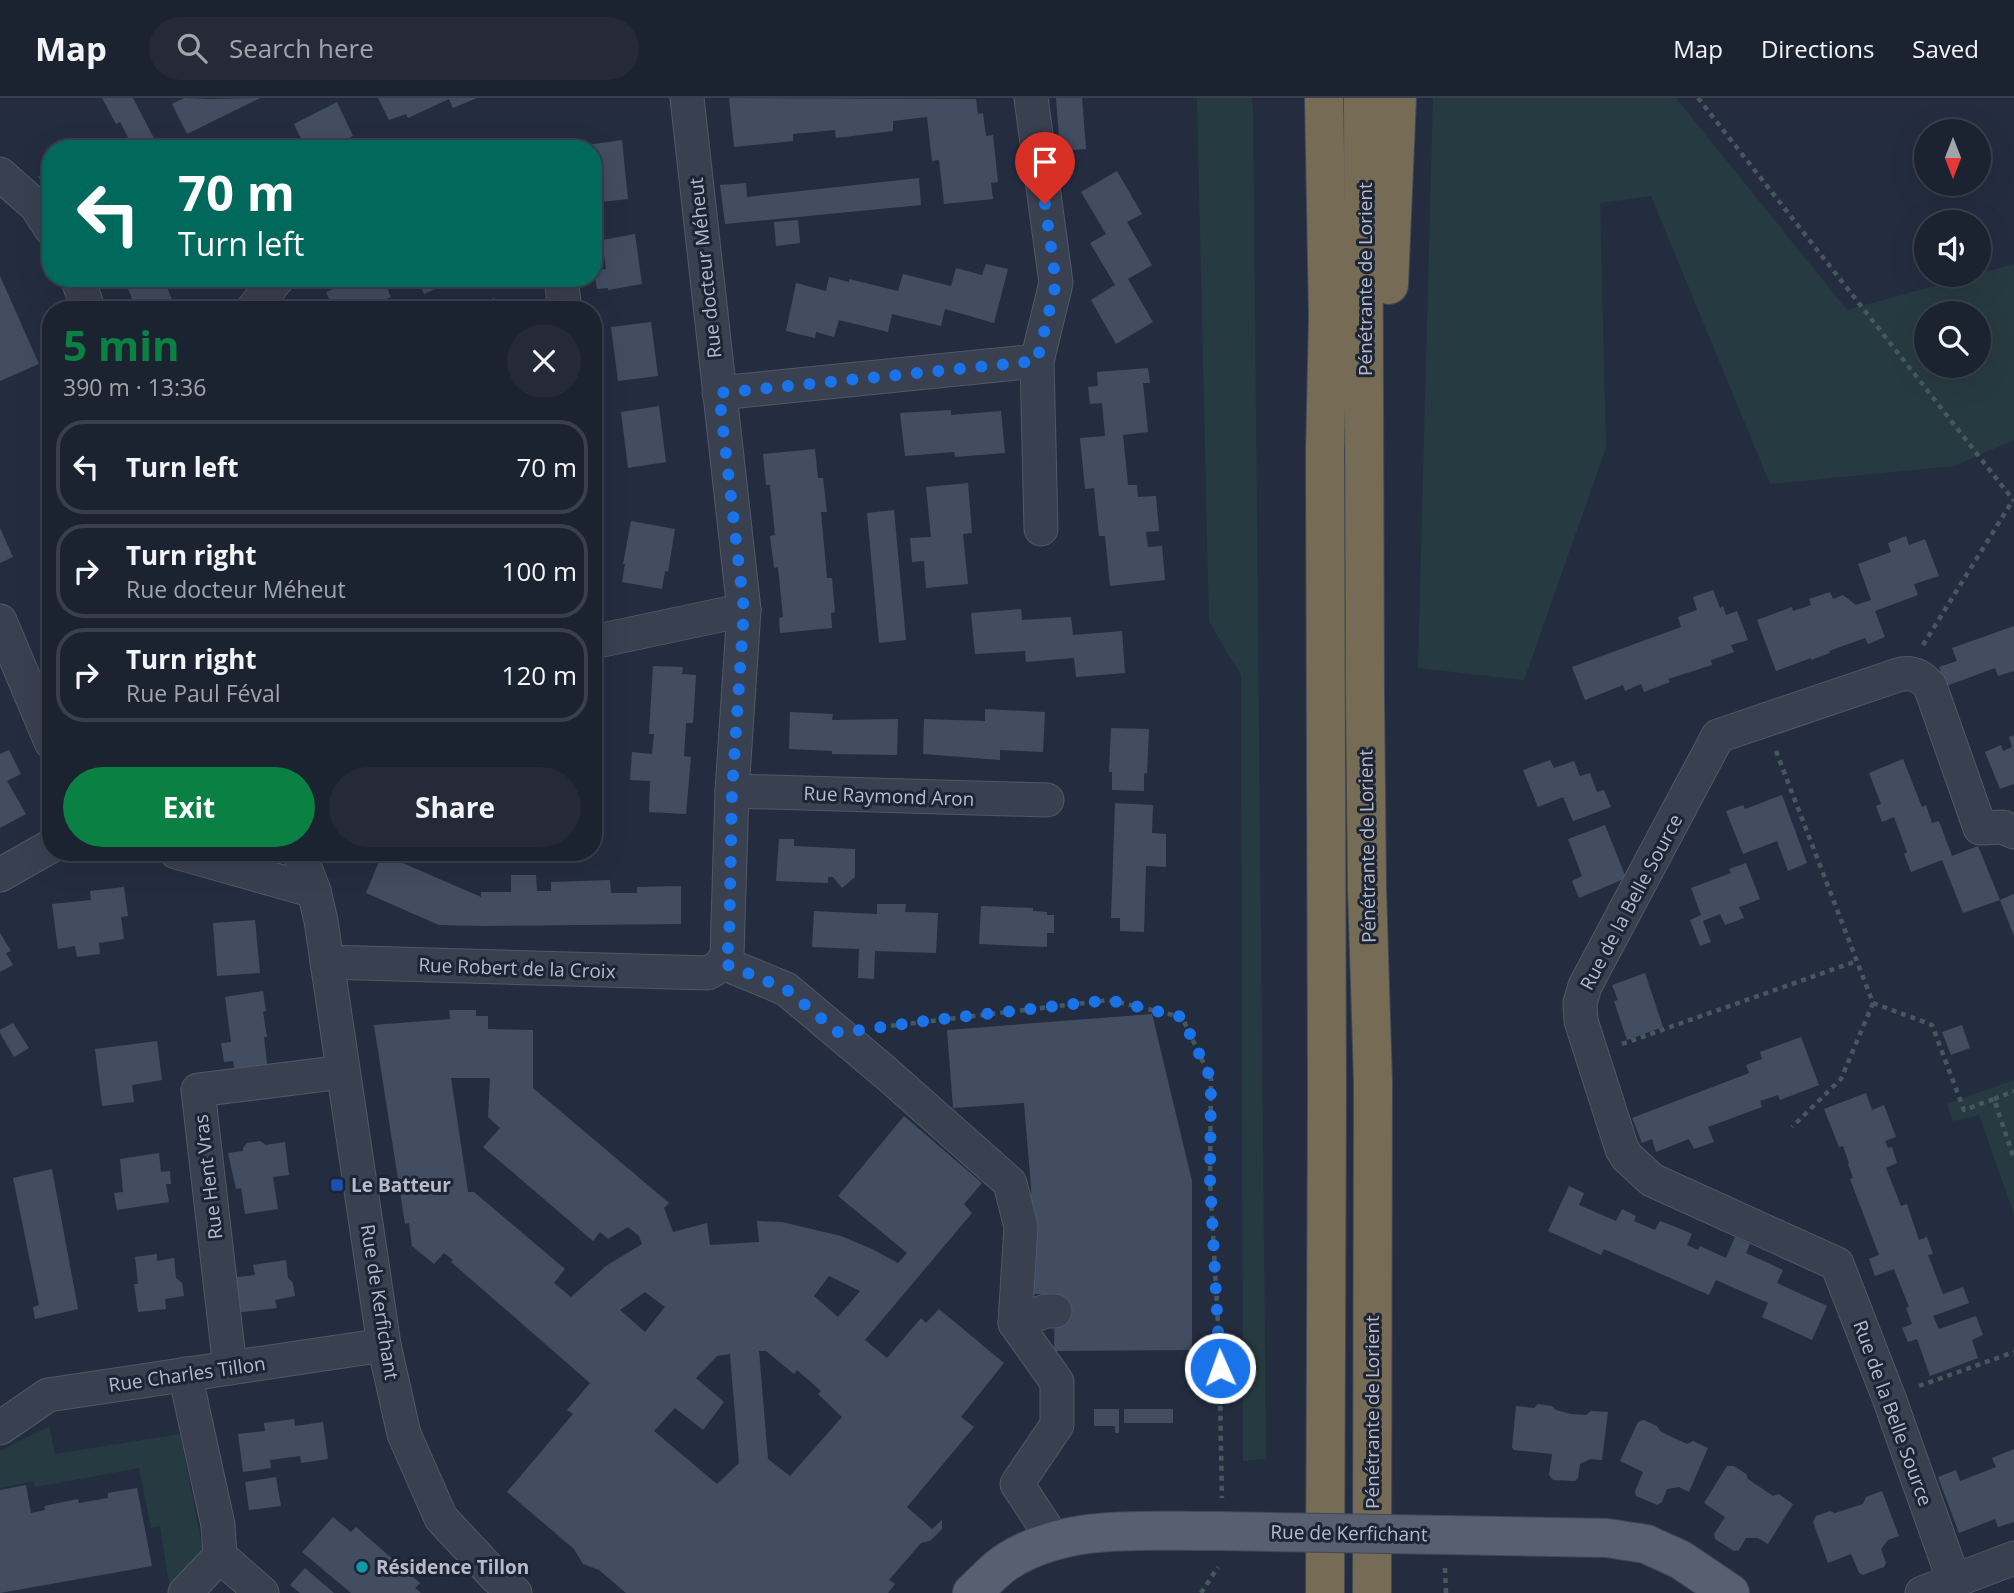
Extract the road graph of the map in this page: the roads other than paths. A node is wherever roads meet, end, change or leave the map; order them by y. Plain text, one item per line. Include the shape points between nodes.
1 (687, 98) edge
2 (1031, 98) edge
3 (1302, 98) edge
4 (1324, 98) edge
5 (1363, 98) edge
6 (1396, 98) edge
7 (0, 174) edge
8 (42, 215) edge
9 (271, 287) edge
10 (259, 301) edge
11 (1037, 361) junction
12 (719, 393) junction
13 (1325, 452) junction
14 (1041, 529) dead end
15 (744, 610) junction
16 (0, 621) edge
17 (602, 640) edge
18 (42, 720) edge
19 (732, 791) junction
20 (1047, 800) dead end
21 (2014, 832) edge
22 (42, 851) edge
23 (208, 861) edge
24 (302, 861) edge
25 (0, 875) edge
26 (314, 891) junction
27 (327, 962) junction
28 (715, 968) junction
29 (343, 1072) junction
30 (1373, 1082) junction
31 (1055, 1311) dead end
32 (1016, 1322) junction
33 (384, 1345) junction
34 (230, 1368) junction
35 (186, 1374) junction
36 (0, 1429) edge
37 (1054, 1540) junction
38 (220, 1556) junction
39 (2014, 1558) edge
40 (1954, 1581) junction
41 (499, 1588) edge
42 (185, 1593) edge
43 (262, 1593) edge
44 (972, 1593) edge
45 (1325, 1593) edge
46 (1372, 1593) edge
47 (1730, 1593) edge
48 (1922, 1593) edge

1 - 12 street, Rue docteur Méheut
2 - 11 street via 1056,283
3 - 13 highway via 1301,356
4 - 13 highway, Pénétrante de Lorient
5 - 30 highway, Pénétrante de Lorient via 1365,732
6 - 30 highway via 1385,405 1381,890
7 - 8 street
9 - 10 street
11 - 12 street
11 - 14 street
12 - 15 street, Rue docteur Méheut
13 - 45 highway, Pénétrante de Lorient
15 - 17 street
15 - 19 street, Rue docteur Méheut
16 - 18 street
19 - 20 street, Rue Raymond Aron
19 - 28 street, Rue docteur Méheut via 729,945
21 - 40 street, Rue de la Belle Source via 2003,827 1980,828 1930,686 1916,675 1906,673 1718,736 1580,1003 1581,1021 1622,1149 1640,1171 1837,1265
22 - 25 street
23 - 26 street
24 - 26 street, Rue de Kerfichant
26 - 27 street, Rue de Kerfichant
27 - 28 street, Rue Robert de la Croix
27 - 29 street, Rue de Kerfichant
28 - 32 street via 786,989 1010,1183 1021,1227
29 - 33 street, Rue de Kerfichant
29 - 34 street, Rue Hent Vras via 198,1090
30 - 46 highway, Pénétrante de Lorient
31 - 32 street
32 - 37 street via 1057,1382 1057,1425 1017,1484
33 - 34 street, Rue Charles Tillon
33 - 41 street, Rue de Kerfichant via 404,1434 441,1518
34 - 35 street, Rue Charles Tillon
35 - 36 street, Rue Charles Tillon via 48,1395
35 - 38 street via 218,1525
37 - 44 main road, Rue de Kerfichant via 1008,1561
37 - 47 main road, Rue de Kerfichant, bridge via 1221,1515 1444,1535 1607,1538 1646,1545 1681,1560
38 - 42 street
38 - 43 street
39 - 40 street
40 - 48 street

